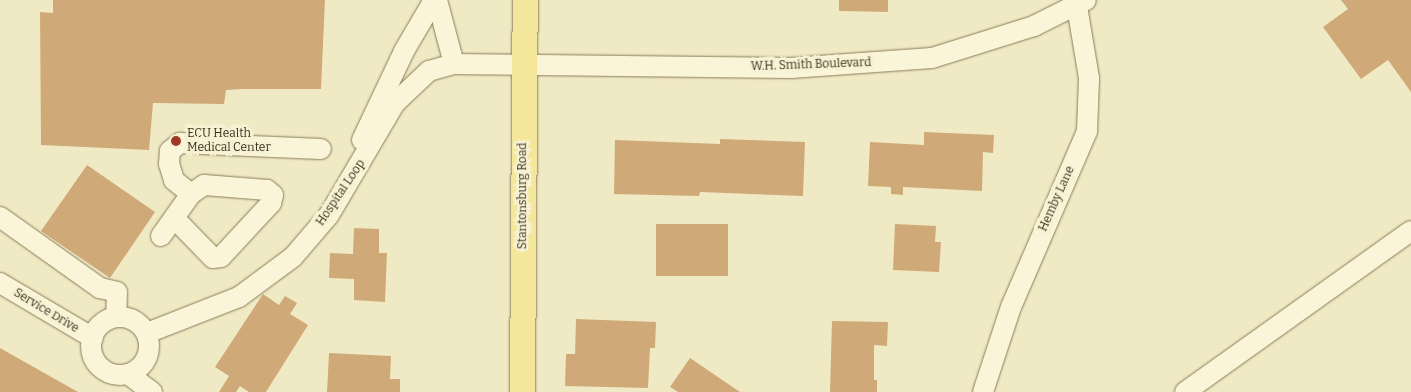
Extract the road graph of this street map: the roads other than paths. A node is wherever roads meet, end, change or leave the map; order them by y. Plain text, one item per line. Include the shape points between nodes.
1 (436, 0) edge
2 (525, 0) edge
3 (1080, 2) edge
4 (454, 64) junction
5 (524, 64) junction
6 (321, 150) dead end
7 (353, 177) junction
8 (191, 194) junction
9 (0, 217) edge
10 (175, 219) junction
11 (1411, 231) edge
12 (161, 236) dead end
13 (0, 283) edge
14 (116, 316) junction
15 (147, 333) junction
16 (93, 338) junction
17 (128, 374) junction
18 (152, 392) edge
19 (522, 392) edge
20 (983, 392) edge
21 (1185, 392) edge

1 - 4 street
1 - 7 street via 404,51 365,131
2 - 5 main road, Stantonsburg Road
3 - 5 street, W.H. Smith Boulevard via 1034,26 932,58 791,68
3 - 20 street, Hemby Lane via 1089,78 1087,131 1011,307
4 - 5 street, Hospital Loop
4 - 7 street, Hospital Loop via 429,71 395,104
5 - 19 main road, Stantonsburg Road
6 - 8 street via 180,143 170,150 169,164 174,180
7 - 15 street, Hospital Loop via 329,215 293,257 238,298
8 - 10 street
8 - 10 street via 204,185 267,190 273,195 271,203 221,257 213,258
9 - 14 street via 100,288 117,292
10 - 12 street
11 - 21 street
13 - 16 street, Service Drive
14 - 15 street via 135,320
14 - 16 street via 100,324
15 - 17 street via 150,342 147,358
16 - 17 street via 93,356 101,367 114,374
17 - 18 street

